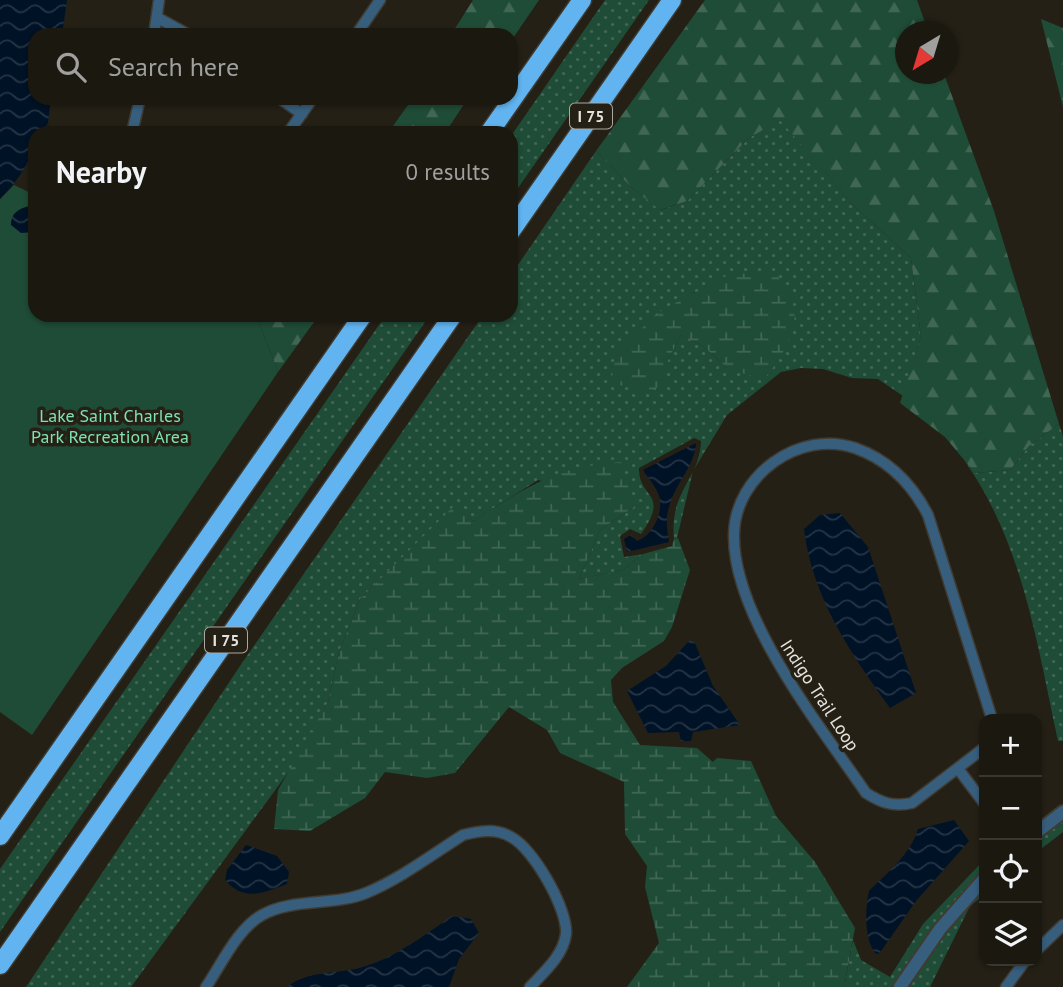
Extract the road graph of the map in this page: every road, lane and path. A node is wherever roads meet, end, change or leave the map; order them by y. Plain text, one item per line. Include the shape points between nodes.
1 (159, 0) edge
2 (380, 0) edge
3 (582, 0) edge
4 (672, 0) edge
5 (158, 18) junction
6 (156, 28) edge
7 (176, 28) edge
8 (361, 28) edge
9 (518, 92) edge
10 (138, 105) edge
11 (289, 105) edge
12 (308, 105) edge
13 (509, 105) edge
14 (302, 114) junction
15 (134, 126) edge
16 (293, 126) edge
17 (494, 126) edge
18 (518, 221) edge
19 (358, 322) edge
20 (448, 322) edge
21 (990, 714) edge
22 (979, 752) edge
23 (959, 770) junction
24 (979, 796) edge
25 (1063, 812) edge
26 (1042, 828) edge
27 (0, 835) edge
28 (979, 885) edge
29 (1063, 925) edge
30 (1042, 945) edge
31 (0, 965) edge
32 (1022, 966) edge
33 (206, 987) edge
34 (530, 987) edge
35 (900, 987) edge
36 (1006, 987) edge

1 - 5 street
2 - 8 street
3 - 9 highway
4 - 18 highway, I 75
5 - 6 street
5 - 7 street
10 - 15 street
11 - 14 street
12 - 14 street
13 - 17 highway
14 - 16 street
19 - 27 highway
20 - 31 highway, I 75
21 - 23 street, Indigo Trail Loop via 928,514 916,491 901,475 853,447 823,444 802,448 764,468 740,505 734,532 748,597 779,666 866,793 881,803 912,803
22 - 23 street, Indigo Trail Loop
23 - 24 street
25 - 26 street
28 - 35 street via 940,929
29 - 30 street
32 - 36 street
33 - 34 street via 260,916 367,892 463,835 480,831 510,836 526,848 561,905 566,932 563,946

